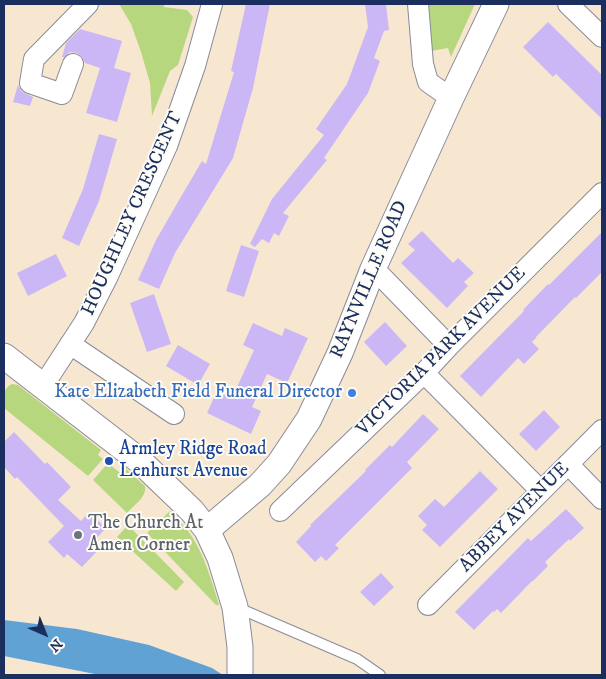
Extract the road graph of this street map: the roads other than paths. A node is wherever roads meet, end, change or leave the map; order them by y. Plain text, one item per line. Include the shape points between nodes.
1 (88, 4) edge
2 (212, 4) edge
3 (418, 4) edge
4 (496, 4) edge
5 (568, 4) edge
6 (602, 37) edge
7 (73, 64) dead end
8 (451, 98) junction
9 (602, 193) edge
10 (373, 269) junction
11 (70, 344) junction
12 (449, 346) junction
13 (4, 356) edge
14 (424, 373) junction
15 (43, 386) junction
16 (174, 414) dead end
17 (602, 430) edge
18 (568, 464) junction
19 (542, 491) junction
20 (602, 498) edge
21 (280, 511) dead end
22 (208, 530) junction
23 (428, 605) dead end
24 (235, 607) junction
25 (240, 674) edge
26 (380, 675) edge

1 - 7 street via 34,59 30,83 62,94
2 - 11 street, HOUGHLEY CRESCENT via 195,66 167,146 107,278
3 - 8 street via 423,64 428,82
4 - 8 street, RAYNVILLE ROAD
5 - 6 street
8 - 10 street, RAYNVILLE ROAD
9 - 12 street, VICTORIA PARK AVENUE
10 - 12 street
10 - 22 street, RAYNVILLE ROAD via 340,353 309,419 280,464
11 - 15 street, HOUGHLEY CRESCENT
11 - 16 street
12 - 14 street, VICTORIA PARK AVENUE
13 - 15 street
14 - 19 street
14 - 21 street, VICTORIA PARK AVENUE
15 - 22 street via 140,461
17 - 18 street, ABBEY AVENUE
18 - 19 street, ABBEY AVENUE
18 - 20 street
19 - 23 street, ABBEY AVENUE
22 - 24 street
24 - 25 street
24 - 26 lane via 357,658

